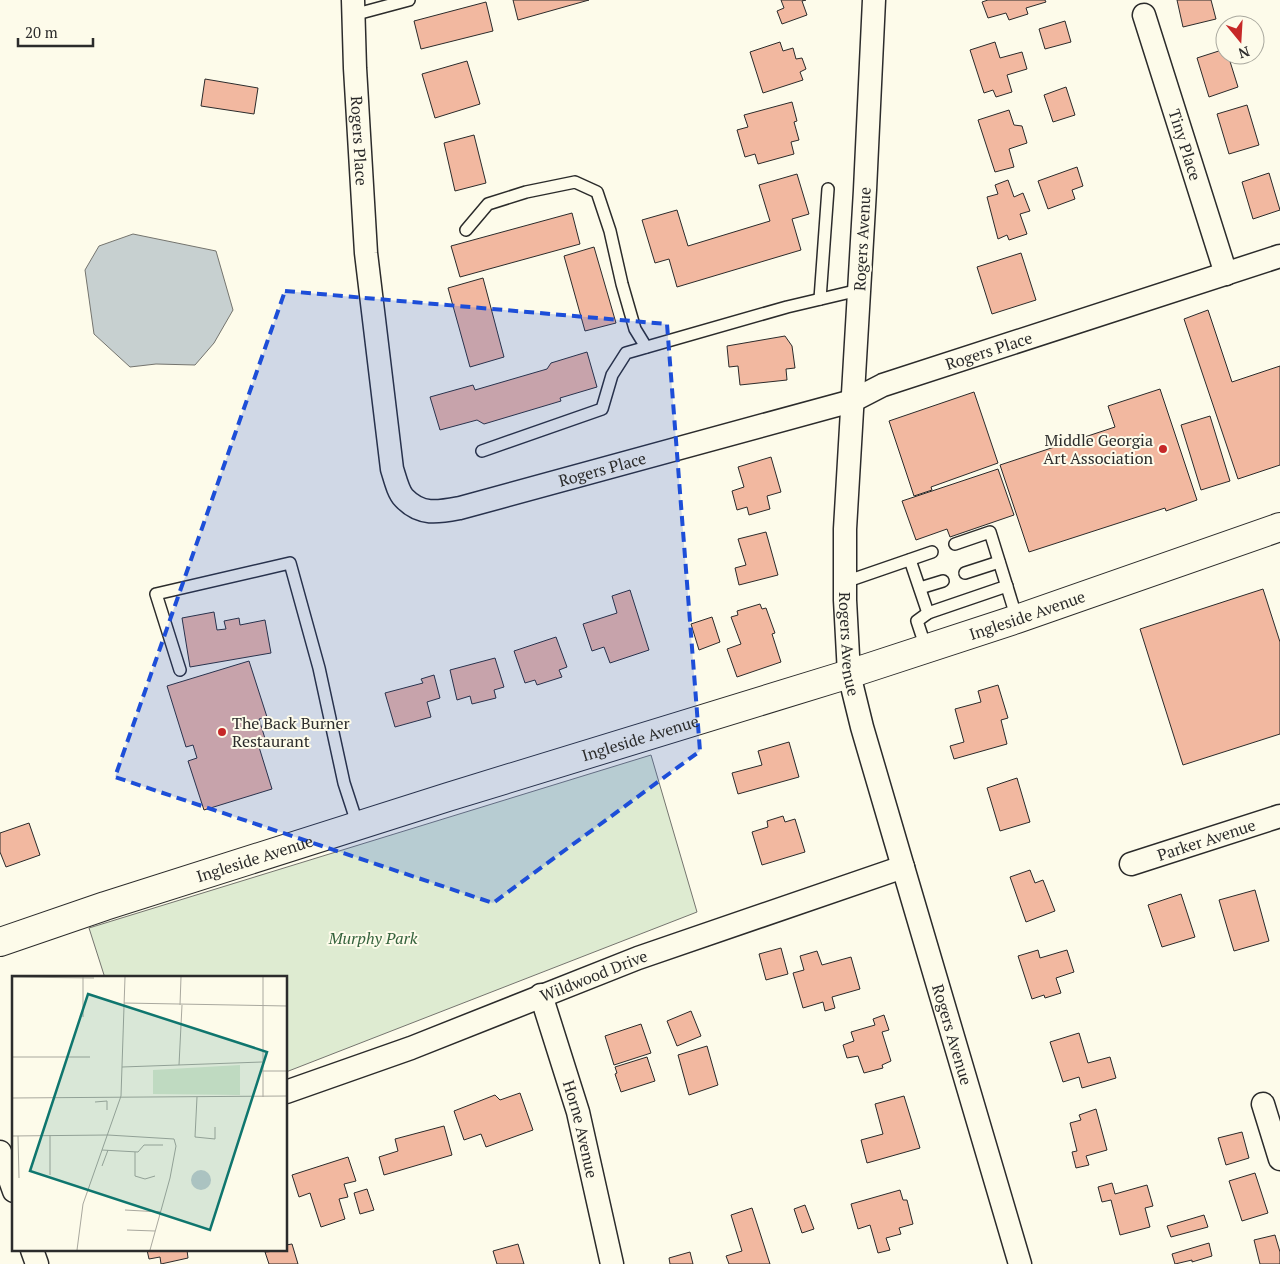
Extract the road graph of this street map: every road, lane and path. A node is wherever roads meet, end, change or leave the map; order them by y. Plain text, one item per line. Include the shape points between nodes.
1 (409, 0) edge
2 (874, 0) edge
3 (353, 8) edge
4 (1144, 15) dead end
5 (828, 188) dead end
6 (466, 230) dead end
7 (1280, 256) edge
8 (1226, 274) junction
9 (859, 290) junction
10 (820, 299) junction
11 (646, 347) junction
12 (852, 401) junction
13 (482, 451) dead end
14 (1280, 527) edge
15 (955, 544) dead end
16 (932, 552) dead end
17 (910, 560) junction
18 (999, 562) junction
19 (965, 573) dead end
20 (943, 581) dead end
21 (845, 582) junction
22 (1007, 586) junction
23 (920, 588) junction
24 (928, 613) junction
25 (1017, 619) junction
26 (926, 648) junction
27 (180, 670) dead end
28 (849, 674) junction
29 (1280, 816) edge
30 (358, 826) junction
31 (1131, 864) dead end
32 (903, 867) junction
33 (0, 942) edge
34 (541, 995) junction
35 (288, 1091) edge
36 (1263, 1104) dead end
37 (0, 1152) edge
38 (1280, 1159) edge
39 (12, 1184) edge
40 (612, 1264) edge
41 (1020, 1264) edge

1 - 3 lane
2 - 9 street, Rogers Avenue
3 - 12 street, Rogers Place via 366,253 392,469 403,498 419,509 436,512 460,508
4 - 8 street, Tiny Place
5 - 10 lane
6 - 11 lane via 488,204 526,192 575,182 597,192 634,329
7 - 8 street, Rogers Place
8 - 12 street, Rogers Place via 883,385
9 - 10 lane
9 - 12 street, Rogers Avenue
10 - 11 lane
11 - 13 lane via 626,353 612,375 602,409
12 - 21 street, Rogers Avenue
14 - 25 street, Ingleside Avenue
15 - 18 lane via 990,532
16 - 17 lane
17 - 21 lane
17 - 23 lane
18 - 19 lane
18 - 22 lane
20 - 23 lane
21 - 28 street, Rogers Avenue
22 - 24 lane
22 - 25 lane
23 - 24 lane
24 - 26 lane via 917,621
25 - 26 street, Ingleside Avenue
26 - 28 street, Ingleside Avenue
27 - 30 lane via 156,594 290,563 319,668 344,783
28 - 30 street, Ingleside Avenue
28 - 32 street, Rogers Avenue
29 - 31 street, Parker Avenue
30 - 33 street, Ingleside Avenue
32 - 34 street, Wildwood Drive via 638,958
32 - 41 street, Rogers Avenue
34 - 35 street, Wildwood Drive via 411,1048
34 - 40 street, Horne Avenue via 578,1112
36 - 38 street
37 - 39 street

